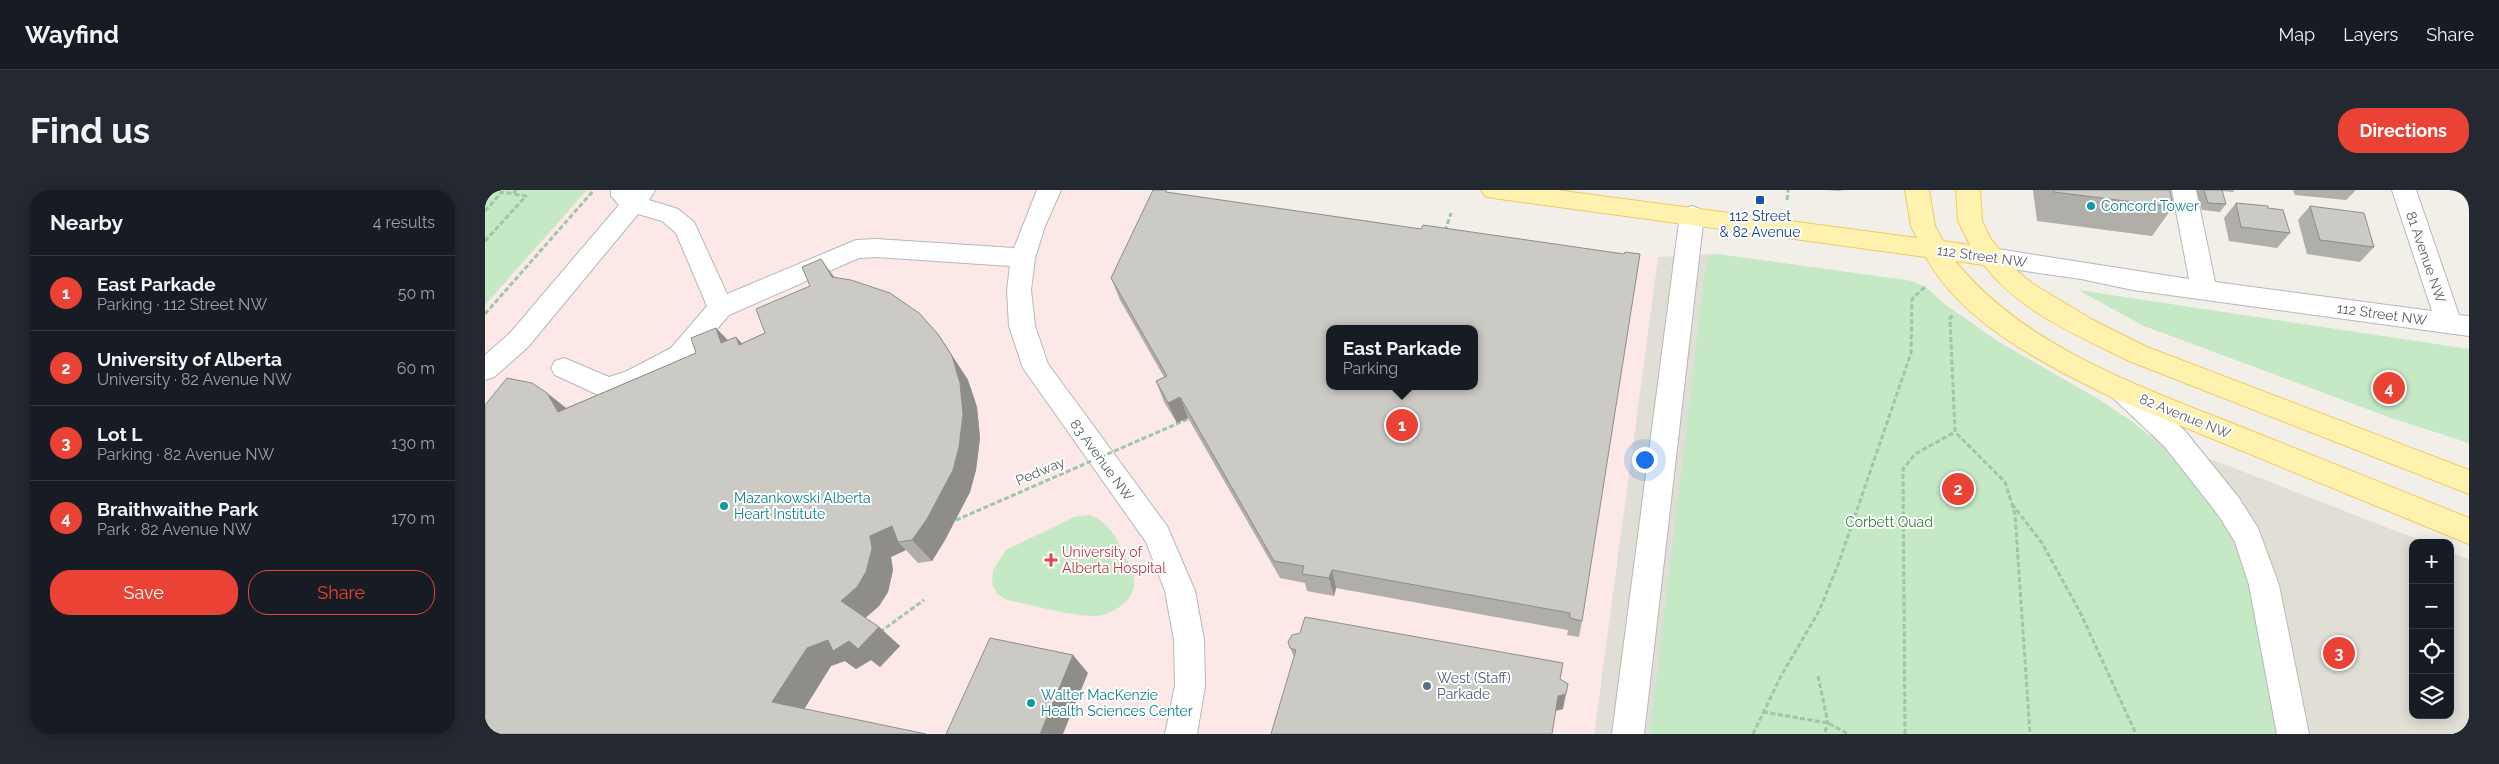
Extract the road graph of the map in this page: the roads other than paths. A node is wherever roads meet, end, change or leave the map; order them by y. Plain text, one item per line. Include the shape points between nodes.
1 (1049, 190) edge
2 (1493, 190) edge
3 (1917, 190) edge
4 (1968, 190) edge
5 (2184, 190) edge
6 (2403, 190) edge
7 (634, 195) edge
8 (1692, 216) junction
9 (1935, 249) junction
10 (1991, 257) junction
11 (1023, 258) junction
12 (2204, 290) junction
13 (720, 308) junction
14 (2459, 325) edge
15 (565, 368) dead end
16 (485, 370) edge
17 (2122, 390) junction
18 (2469, 482) edge
19 (2469, 531) edge
20 (1181, 734) edge
21 (1627, 734) edge
22 (2293, 734) edge

1 - 11 street, 83 Avenue NW
2 - 8 main road, 112 Street NW
3 - 9 main road, 82 Avenue NW via 1919,213
4 - 10 main road via 1969,221
5 - 12 street
6 - 14 street, 81 Avenue NW
7 - 13 street via 671,215 687,228
7 - 16 street via 519,340
8 - 9 main road, 112 Street NW
8 - 21 street
9 - 10 main road, 112 Street NW
9 - 17 main road, 82 Avenue NW via 1948,270 1975,299 2015,332 2073,367
10 - 12 street, 112 Street NW
10 - 18 main road via 2024,291 2138,354
11 - 13 street via 856,249
11 - 20 street, 83 Avenue NW via 1019,290 1022,326 1035,368 1157,535 1180,591 1189,640 1190,686
12 - 14 street, 112 Street NW
13 - 15 street via 680,355 633,382 607,388
17 - 19 main road, 82 Avenue NW
17 - 22 street via 2175,439 2243,529 2264,585

